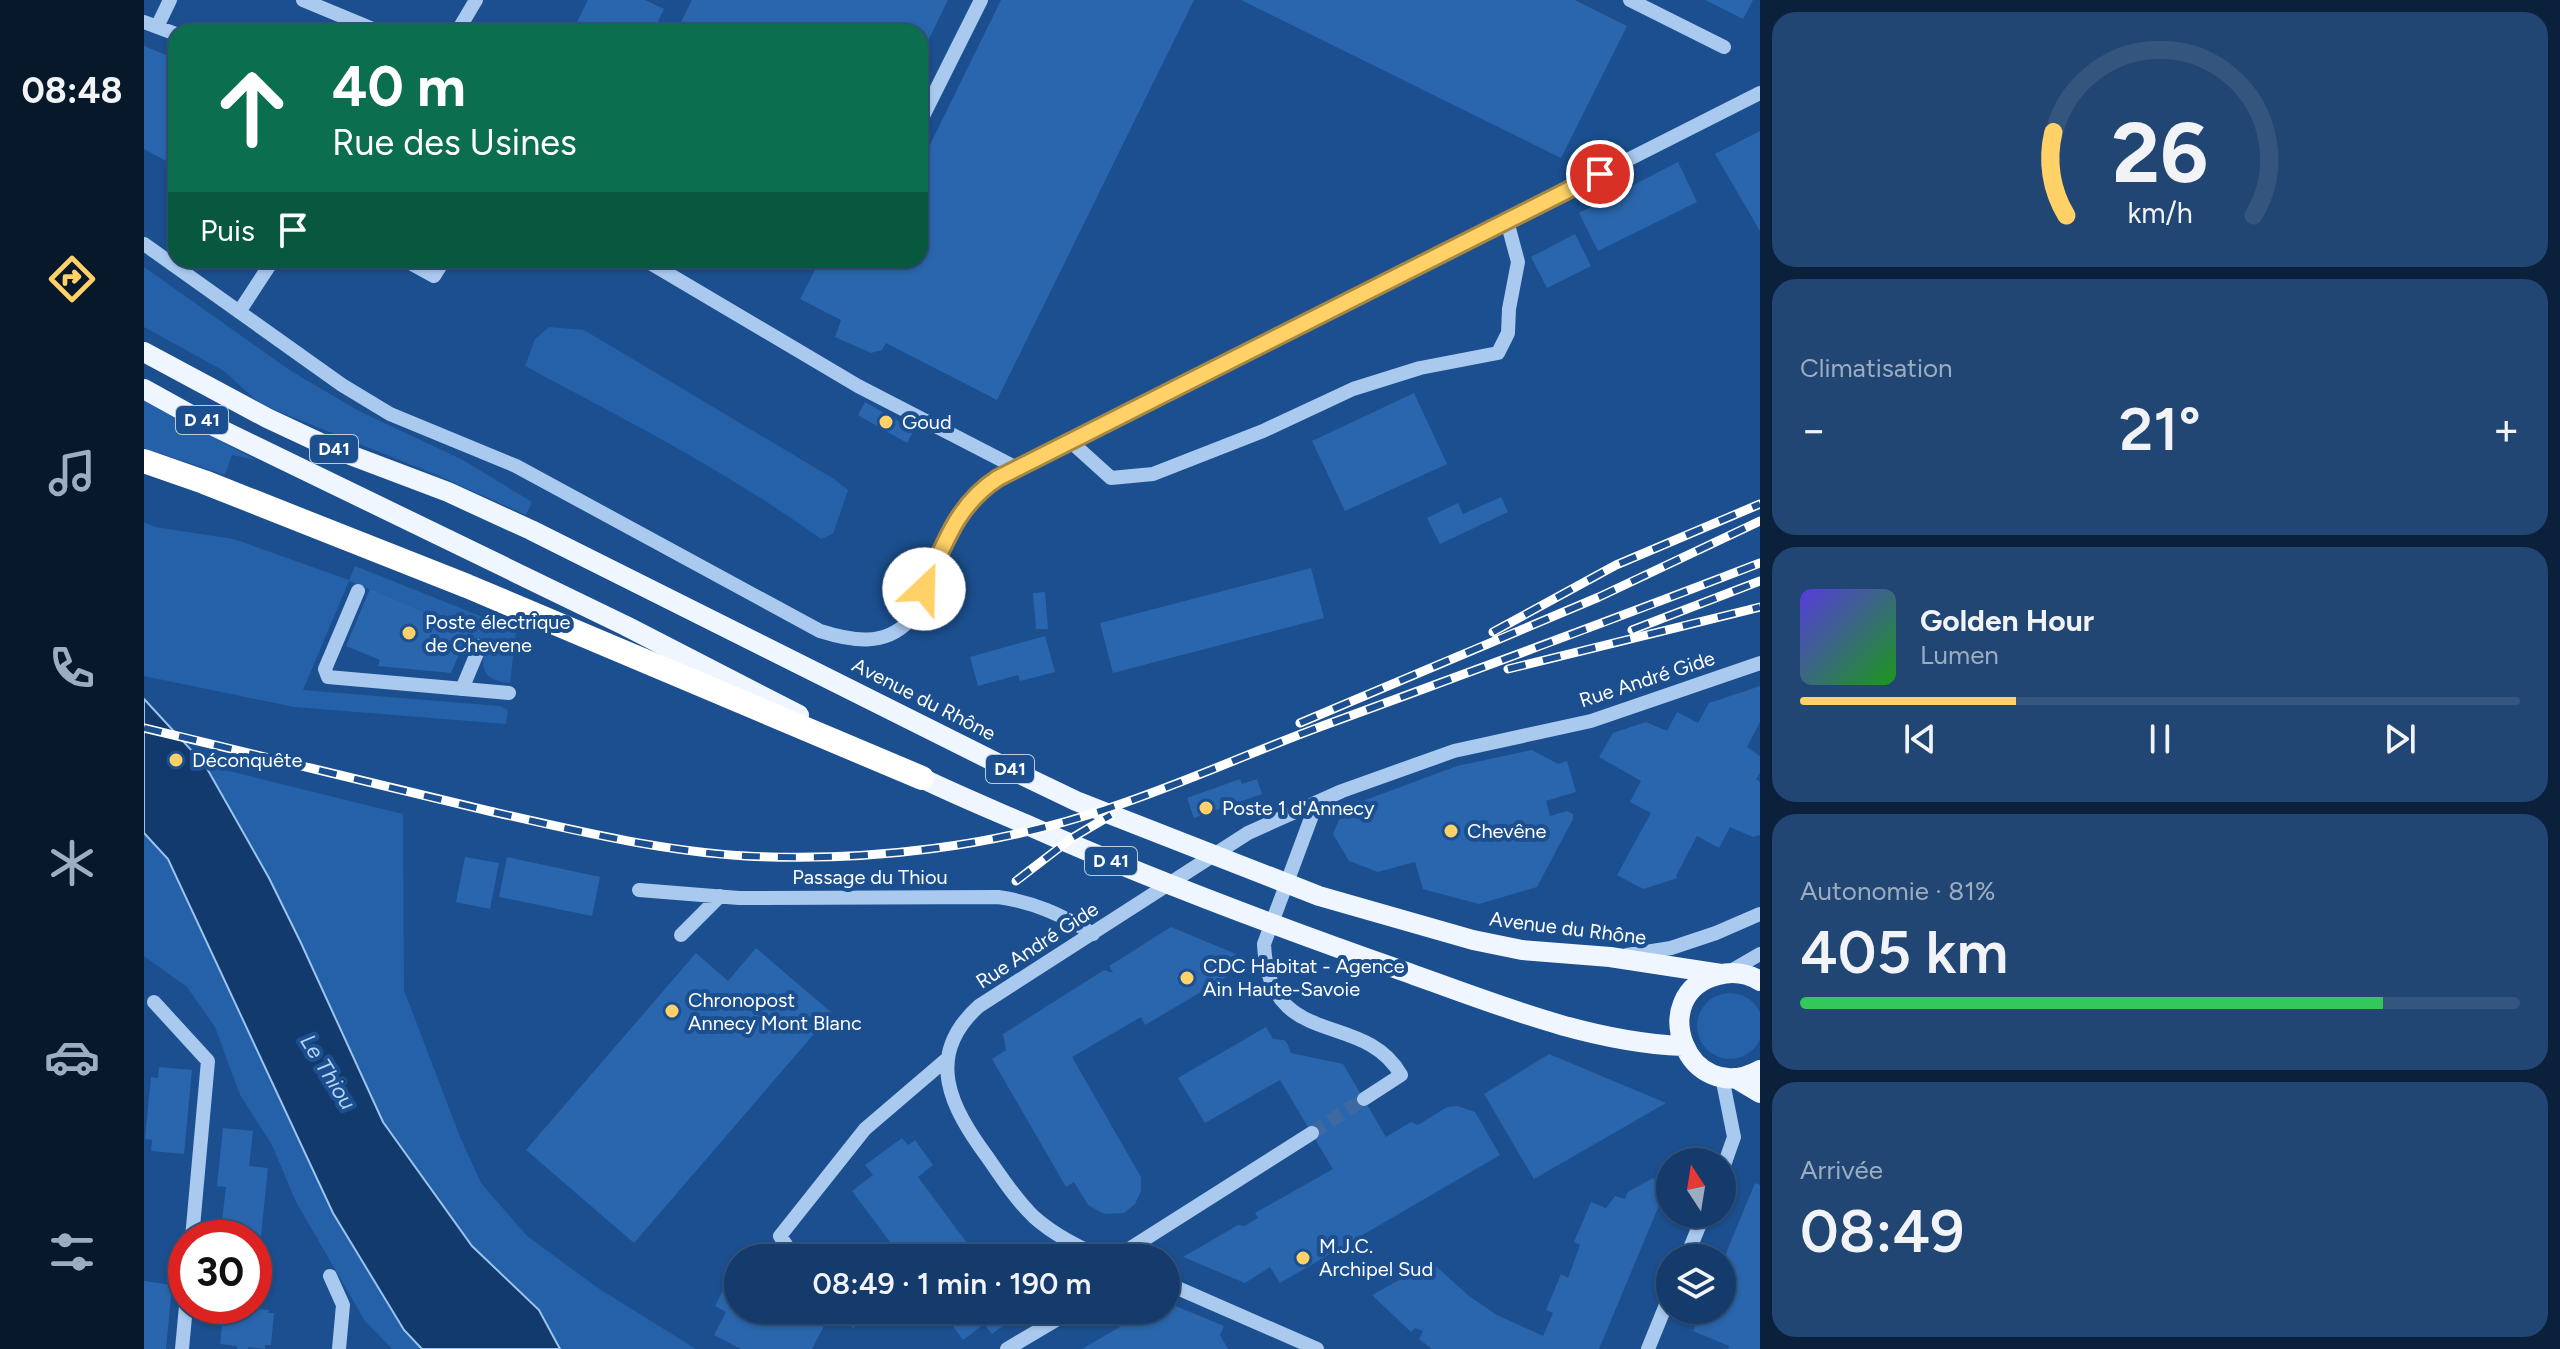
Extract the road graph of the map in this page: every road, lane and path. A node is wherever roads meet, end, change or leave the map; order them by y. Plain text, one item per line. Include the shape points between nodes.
1 (170, 0) edge
2 (303, 0) edge
3 (476, 0) edge
4 (981, 0) edge
5 (1630, 0) edge
6 (150, 24) edge
7 (361, 24) edge
8 (462, 24) edge
9 (1724, 47) dead end
10 (1760, 93) edge
11 (928, 106) edge
12 (1507, 221) junction
13 (144, 244) edge
14 (168, 261) edge
15 (178, 268) edge
16 (268, 268) edge
17 (420, 268) edge
18 (439, 268) edge
19 (659, 268) edge
20 (239, 312) junction
21 (144, 352) edge
22 (144, 389) edge
23 (1070, 441) junction
24 (144, 461) edge
25 (1017, 468) junction
26 (358, 591) dead end
27 (480, 646) dead end
28 (1760, 663) edge
29 (462, 689) junction
30 (509, 693) dead end
31 (922, 778) junction
32 (1317, 802) junction
33 (639, 890) dead end
34 (720, 896) junction
35 (1760, 914) edge
36 (1093, 934) junction
37 (681, 935) dead end
38 (1760, 954) edge
39 (1610, 957) junction
40 (1725, 973) junction
41 (1760, 981) edge
42 (154, 1002) dead end
43 (1683, 1046) junction
44 (948, 1058) junction
45 (1760, 1070) edge
46 (1728, 1078) junction
47 (1760, 1093) edge
48 (1364, 1099) tunnel mouth
49 (1312, 1133) tunnel mouth
50 (1730, 1148) edge
51 (194, 1220) edge
52 (785, 1244) edge
53 (1072, 1244) edge
54 (1137, 1244) edge
55 (330, 1276) dead end
56 (1180, 1289) edge
57 (184, 1324) edge
58 (1049, 1324) edge
59 (1658, 1324) edge
60 (182, 1349) edge
61 (339, 1349) edge
62 (1007, 1349) edge
63 (1317, 1349) edge
64 (1648, 1349) edge

1 - 6 street
2 - 7 street
3 - 8 street
4 - 11 street
5 - 9 street
10 - 12 street
12 - 23 street
12 - 23 street via 1518,262 1508,333 1498,353 1420,368 1353,389 1153,474 1111,478
13 - 14 street
15 - 20 street
16 - 20 street
17 - 18 street via 434,276
19 - 25 street via 882,399
20 - 25 street via 390,414 516,466 833,635 874,640 903,627 961,512 985,487
21 - 39 main road, Avenue du Rhône / D41 via 329,447 531,530 1076,801 1319,896 1485,943
22 - 31 main road, D 41
23 - 25 street
24 - 31 highway via 467,586
26 - 29 street via 325,669 328,677
27 - 29 street
28 - 32 street, Rue André Gide via 1591,721 1454,751
29 - 30 street
31 - 43 main road, D 41 via 1191,895 1304,936 1547,1020 1620,1040
32 - 36 street, Rue André Gide via 1248,833
32 - 48 street via 1264,944 1265,960 1276,991 1301,1018 1354,1036 1394,1062 1401,1075
33 - 34 street, Passage du Thiou
34 - 36 street, Passage du Thiou via 998,897 1058,913
34 - 37 street
35 - 39 street via 1671,948
36 - 44 street, Rue André Gide via 979,1006 958,1029
38 - 40 street
39 - 40 main road, Avenue du Rhône
40 - 41 main road, Avenue du Rhône
40 - 43 main road via 1704,980 1685,1001 1679,1020
42 - 51 street via 208,1061
43 - 46 main road via 1694,1063
44 - 52 street via 865,1129 780,1236
44 - 53 street via 947,1082 959,1116 1010,1190 1033,1216
45 - 46 main road
46 - 47 main road
46 - 50 street via 1734,1137
49 - 54 street
55 - 61 street via 343,1305
56 - 63 street
57 - 60 street
58 - 62 street
59 - 64 street

